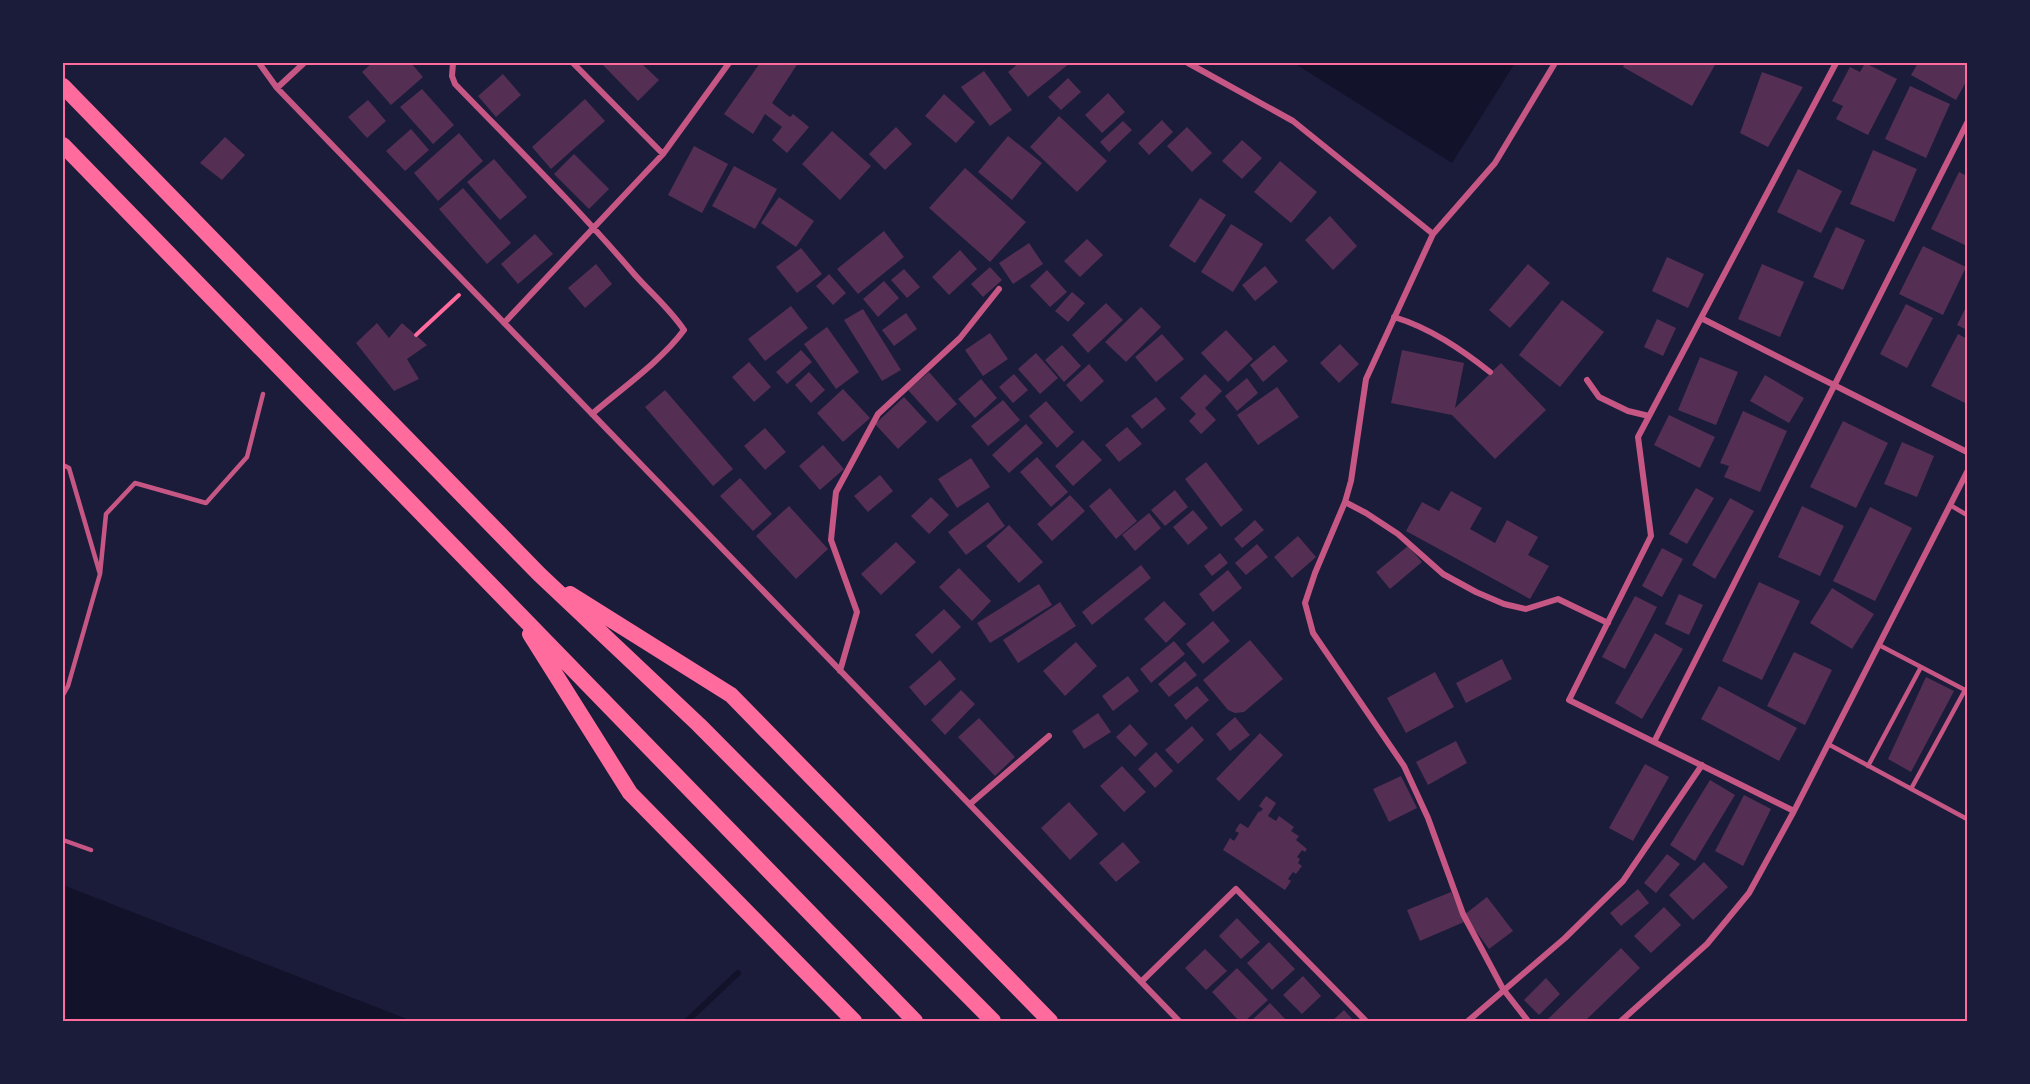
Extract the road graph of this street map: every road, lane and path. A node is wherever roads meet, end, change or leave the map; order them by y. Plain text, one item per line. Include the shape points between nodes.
1 (259, 63) edge
2 (304, 63) edge
3 (453, 63) edge
4 (573, 63) edge
5 (719, 63) edge
6 (1188, 63) edge
7 (1555, 63) edge
8 (1836, 63) edge
9 (727, 66) edge
10 (63, 86) edge
11 (277, 88) junction
12 (1967, 123) edge
13 (63, 145) edge
14 (663, 154) junction
15 (594, 227) junction
16 (1432, 234) junction
17 (468, 286) junction
18 (999, 289) dead end
19 (1394, 317) junction
20 (1701, 318) junction
21 (504, 323) junction
22 (416, 335) dead end
23 (1490, 372) dead end
24 (1587, 380) dead end
25 (1834, 386) junction
26 (263, 394) dead end
27 (592, 414) junction
28 (1649, 416) junction
29 (1967, 452) edge
30 (63, 465) edge
31 (1967, 472) edge
32 (1345, 502) junction
33 (1950, 505) junction
34 (1967, 515) edge
35 (100, 574) junction
36 (539, 574) junction
37 (510, 603) junction
38 (1608, 623) junction
39 (1879, 645) junction
40 (1921, 668) junction
41 (840, 671) junction
42 (1966, 691) edge
43 (63, 695) edge
44 (1049, 736) dead end
45 (1654, 742) junction
46 (1828, 744) junction
47 (1702, 765) junction
48 (1868, 766) junction
49 (1911, 789) junction
50 (969, 804) junction
51 (1794, 811) junction
52 (1967, 819) edge
53 (63, 840) edge
54 (92, 850) dead end
55 (1141, 982) junction
56 (1503, 989) junction
57 (854, 1021) edge
58 (915, 1021) edge
59 (993, 1021) edge
60 (1050, 1021) edge
61 (1179, 1021) edge
62 (1366, 1021) edge
63 (1468, 1021) edge
64 (1528, 1021) edge
65 (1621, 1021) edge

1 - 11 street
2 - 11 street
3 - 15 street via 455,84
4 - 14 street
5 - 9 street
6 - 16 street via 1293,121
7 - 16 street via 1495,163
8 - 20 street
9 - 14 street
10 - 36 highway
11 - 17 street
12 - 25 street
13 - 37 highway
14 - 15 street
15 - 21 street
15 - 27 street via 684,330
16 - 19 street
17 - 21 street
17 - 22 path
18 - 41 street via 960,338 878,414 836,492 831,540 857,612
19 - 23 street via 1420,325
19 - 32 street via 1366,379
20 - 25 street
20 - 28 street
21 - 27 street
24 - 28 street via 1599,398
25 - 29 street
25 - 45 street
26 - 35 lane via 247,457 206,502 135,483 106,514
27 - 41 street
28 - 38 street via 1638,437 1651,536
30 - 35 lane via 69,468
31 - 33 street
32 - 38 street via 1398,534 1443,574 1476,592 1526,609 1558,599
32 - 56 street via 1305,603 1313,633 1404,766 1428,818 1463,914
33 - 34 lane
33 - 39 street
35 - 43 lane
36 - 59 highway via 699,726
36 - 60 highway via 731,695
37 - 57 highway via 630,793
37 - 58 highway
38 - 45 street via 1569,700
39 - 40 lane
39 - 46 street
40 - 42 lane
40 - 48 lane
41 - 50 street
42 - 49 lane
44 - 50 street
45 - 47 street
46 - 48 lane
46 - 51 street
47 - 51 street
47 - 56 street via 1623,881 1565,938
48 - 49 lane
49 - 52 lane
50 - 55 street
51 - 65 street via 1749,893 1714,936
53 - 54 lane
55 - 61 street
55 - 62 street via 1236,889
56 - 63 street
56 - 64 street

